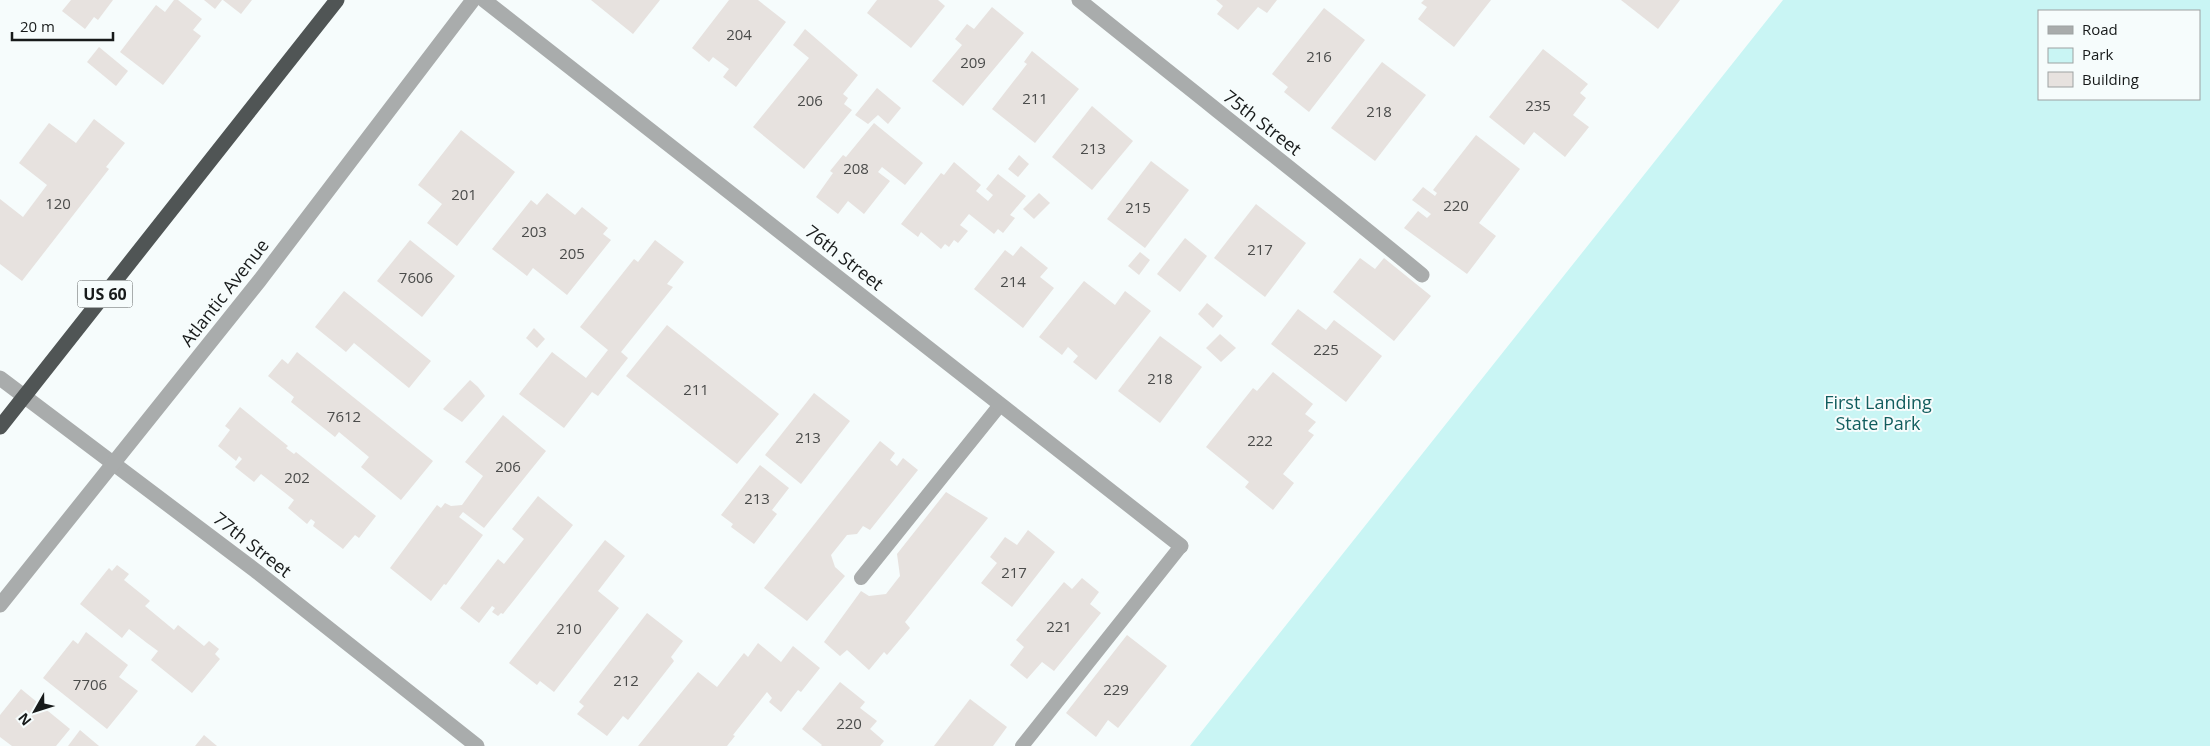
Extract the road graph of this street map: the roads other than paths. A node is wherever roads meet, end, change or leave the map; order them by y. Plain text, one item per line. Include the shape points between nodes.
1 (337, 0) edge
2 (474, 0) edge
3 (484, 0) edge
4 (1079, 0) edge
5 (1422, 275) dead end
6 (0, 378) edge
7 (24, 397) junction
8 (1000, 405) junction
9 (0, 427) edge
10 (114, 462) junction
11 (1181, 546) joint
12 (861, 578) dead end
13 (0, 605) edge
14 (477, 746) edge
15 (1022, 746) edge

1 - 7 highway, US 60
2 - 10 street, Atlantic Avenue via 260,280
3 - 8 street, 76th Street
4 - 5 street, 75th Street
6 - 7 street, 77th Street
7 - 9 highway, US 60
7 - 10 street, 77th Street
8 - 11 street, 76th Street
8 - 12 lane
10 - 13 street, Atlantic Avenue
10 - 14 street, 77th Street
11 - 15 lane

